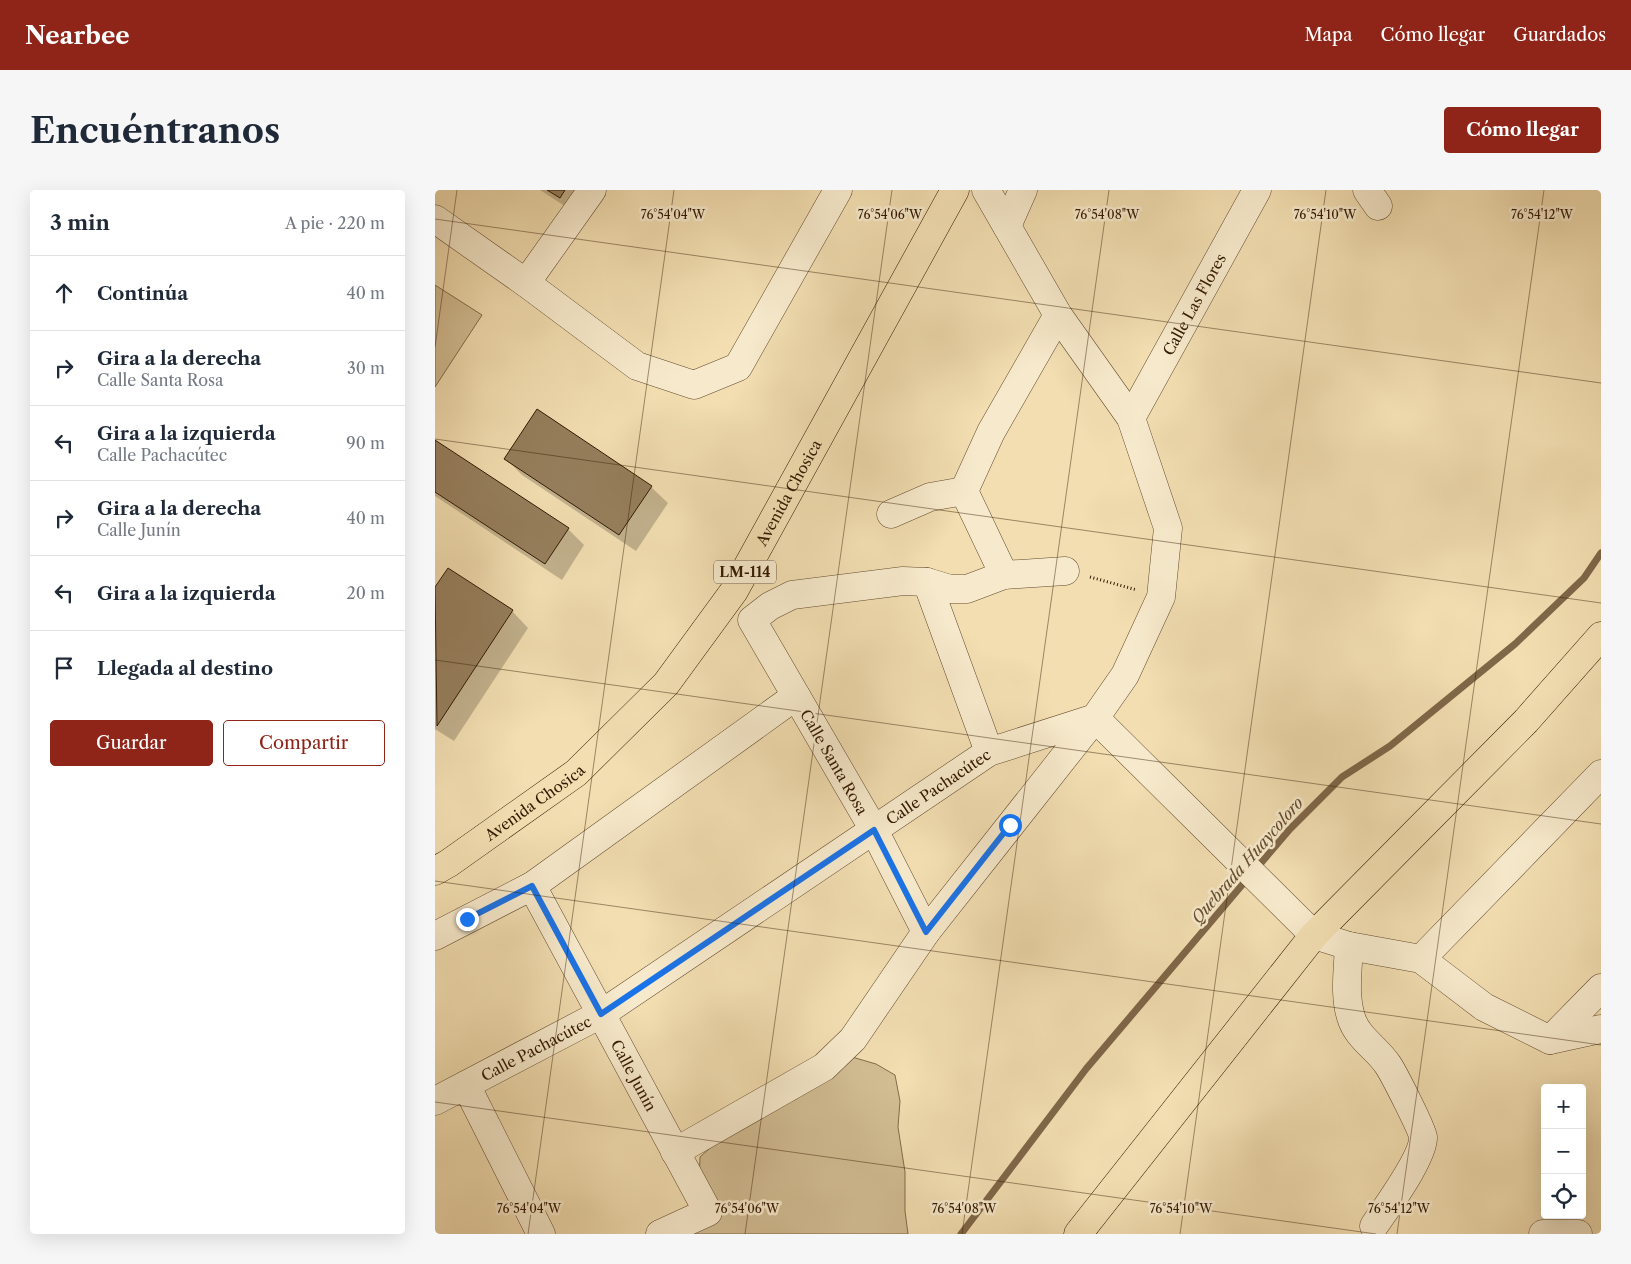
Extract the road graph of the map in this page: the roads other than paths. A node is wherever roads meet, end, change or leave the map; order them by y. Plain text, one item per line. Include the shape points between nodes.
1 (592, 190) edge
2 (838, 190) edge
3 (955, 190) edge
4 (986, 190) edge
5 (1023, 190) edge
6 (1257, 190) edge
7 (435, 219) edge
8 (1007, 226) junction
9 (525, 283) junction
10 (1059, 316) junction
11 (1131, 418) junction
12 (964, 490) junction
13 (891, 514) dead end
14 (1065, 571) road end
15 (1005, 574) junction
16 (927, 582) junction
17 (1601, 636) edge
18 (796, 696) junction
19 (1095, 718) junction
20 (989, 752) junction
21 (1601, 774) edge
22 (874, 830) junction
23 (435, 871) edge
24 (532, 886) junction
25 (926, 932) junction
26 (1314, 935) junction
27 (435, 936) edge
28 (1349, 946) junction
29 (1421, 958) junction
30 (1601, 988) edge
31 (601, 1014) junction
32 (1601, 1029) edge
33 (1550, 1040) junction
34 (466, 1085) junction
35 (435, 1102) edge
36 (675, 1152) junction
37 (1374, 1226) dead end
38 (541, 1234) edge
39 (660, 1234) edge
40 (1078, 1234) edge
41 (1543, 1234) edge
42 (1578, 1234) edge

1 - 9 street
2 - 9 street via 738,367 694,385 637,366
3 - 23 main road, Avenida Chosica / LM-114 via 734,591 665,684 576,773
4 - 8 street
5 - 8 street
6 - 11 street, Calle Las Flores
7 - 9 street
8 - 10 street
10 - 11 street
10 - 12 street via 991,432
11 - 19 street via 1168,528 1161,597 1125,675
12 - 13 street via 931,497
12 - 15 street
14 - 15 street
15 - 16 street via 967,590
16 - 18 street, Calle Santa Rosa via 903,581 792,595 751,620
16 - 20 street
17 - 26 main road via 1526,720
18 - 22 street, Calle Santa Rosa
18 - 24 street
19 - 20 street, Calle Pachacútec
19 - 25 street
19 - 26 street
20 - 22 street, Calle Pachacútec
21 - 29 street
22 - 25 street, Calle Santa Rosa
22 - 31 street, Calle Pachacútec
24 - 27 street
24 - 31 street, Calle Junín
25 - 36 street via 853,1039 825,1067
26 - 28 street
26 - 40 main road
28 - 29 street
28 - 37 street via 1347,983 1351,1017 1358,1032 1387,1064 1423,1136 1407,1176
29 - 33 street via 1484,1007
30 - 33 street
31 - 34 street, Calle Pachacútec
31 - 36 street, Calle Junín
32 - 33 street
34 - 35 street, Calle Pachacútec
34 - 38 street
36 - 39 street, Calle Junín via 707,1212
41 - 42 street

